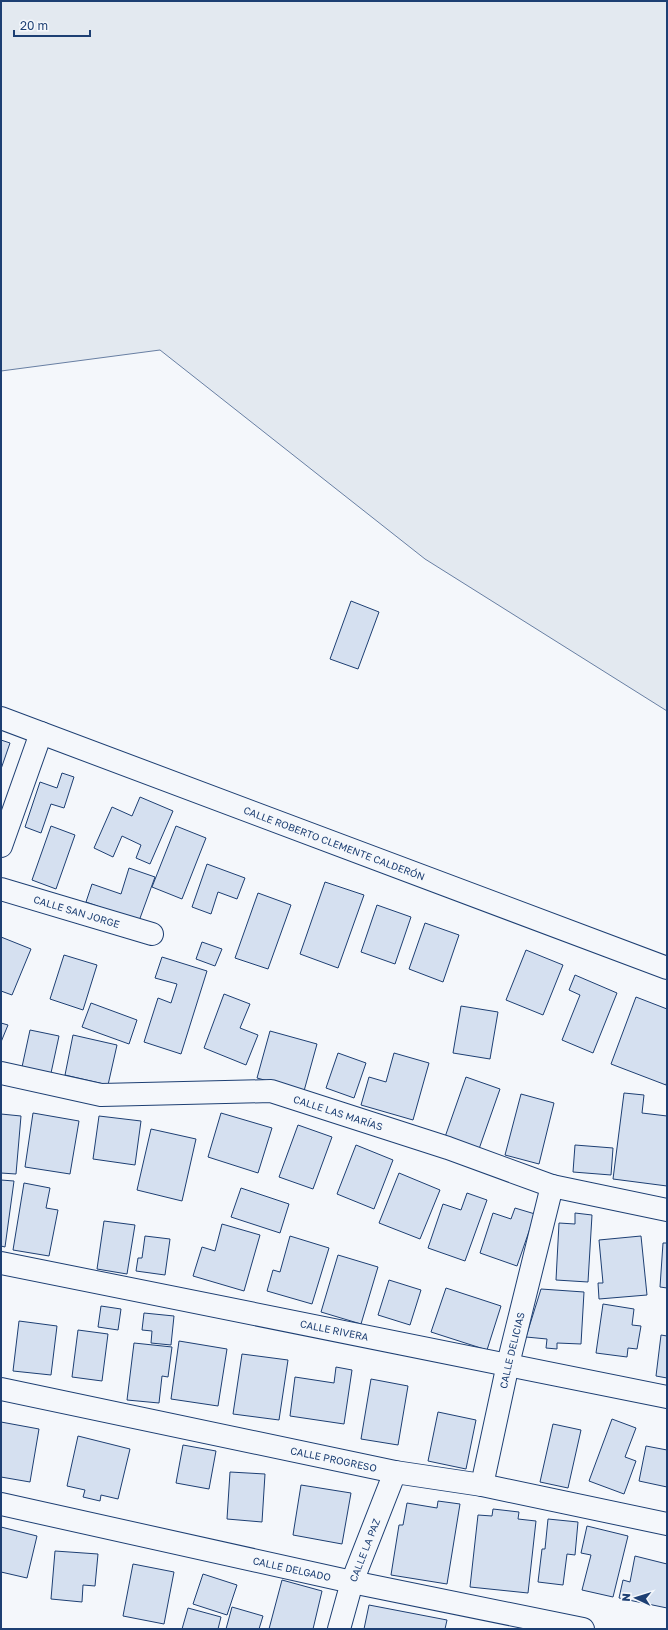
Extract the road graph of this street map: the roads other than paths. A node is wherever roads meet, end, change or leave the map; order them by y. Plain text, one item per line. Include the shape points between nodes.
1 (1, 718) edge
2 (41, 734) junction
3 (1, 846) edge
4 (1, 889) edge
5 (152, 934) dead end
6 (667, 968) edge
7 (1, 1073) edge
8 (552, 1186) junction
9 (667, 1210) edge
10 (1, 1262) edge
11 (508, 1364) junction
12 (1, 1389) edge
13 (667, 1397) edge
14 (396, 1472) junction
15 (482, 1485) junction
16 (1, 1504) edge
17 (667, 1524) edge
18 (352, 1582) junction
19 (339, 1629) edge
20 (583, 1629) edge

1 - 2 street, CALLE ROBERTO CLEMENTE CALDERÓN
2 - 3 street
2 - 6 street, CALLE ROBERTO CLEMENTE CALDERÓN
4 - 5 street, CALLE SAN JORGE
7 - 8 street, CALLE LAS MARÍAS via 101,1095 270,1091 448,1148
8 - 9 street, CALLE LAS MARÍAS
8 - 11 street, CALLE DELICIAS
10 - 11 street, CALLE RIVERA
11 - 13 street, CALLE RIVERA
11 - 15 street, CALLE DELICIAS
12 - 14 street, CALLE PROGRESO
14 - 15 street, CALLE PROGRESO
14 - 18 street, CALLE LA PAZ
15 - 17 street, CALLE PROGRESO
16 - 18 street, CALLE DELGADO
18 - 19 street, CALLE LA PAZ
18 - 20 street, CALLE DELGADO

